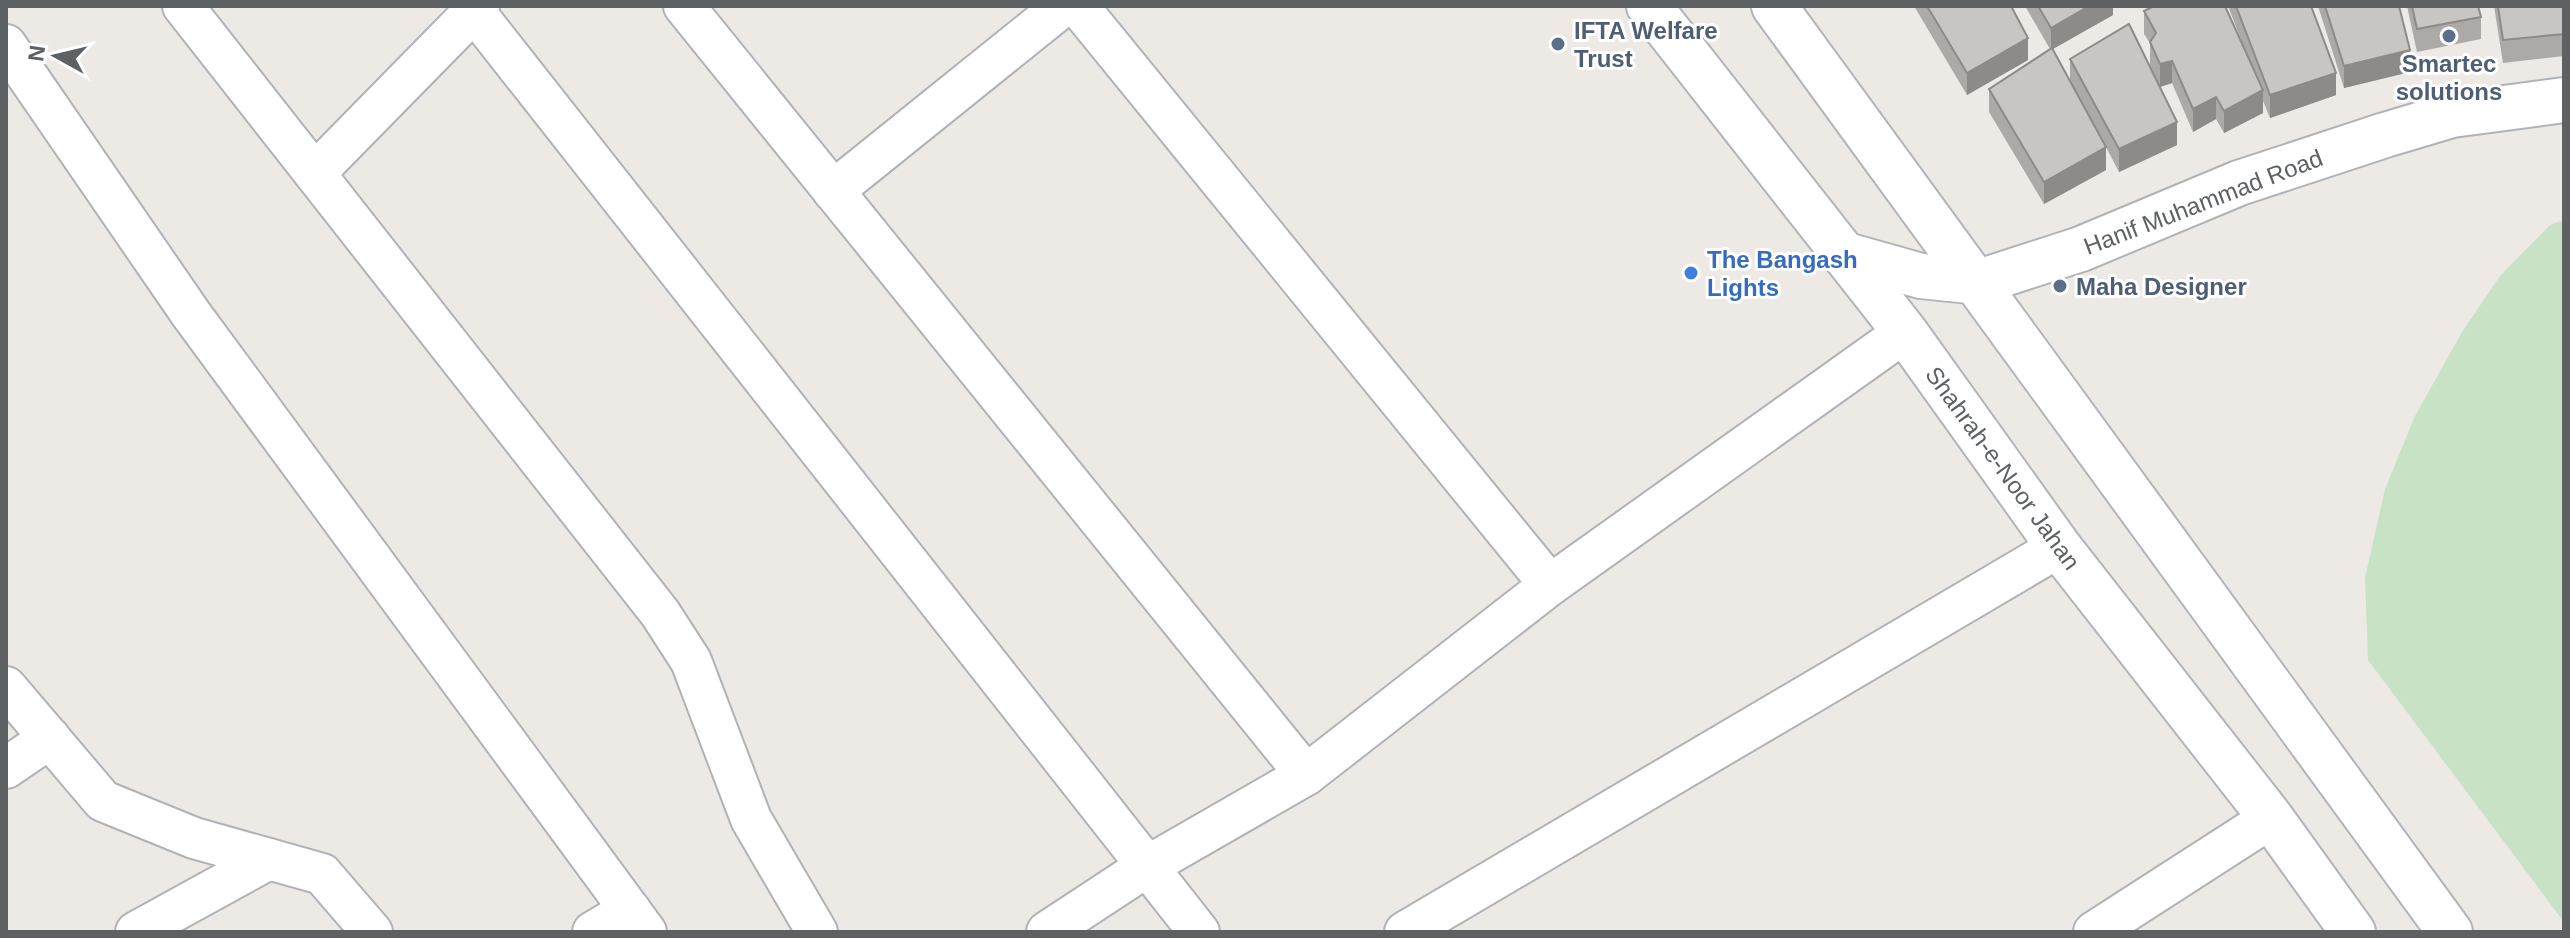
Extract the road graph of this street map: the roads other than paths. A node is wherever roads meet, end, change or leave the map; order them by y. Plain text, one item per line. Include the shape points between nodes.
1 (183, 6) edge
2 (684, 6) edge
3 (1063, 6) edge
4 (1078, 6) edge
5 (1649, 6) edge
6 (1774, 6) edge
7 (475, 8) edge
8 (6, 45) edge
9 (2564, 100) edge
10 (316, 172) junction
11 (833, 191) junction
12 (1843, 254) junction
13 (1979, 282) junction
14 (1905, 332) junction
15 (2059, 547) junction
16 (1550, 585) junction
17 (6, 687) edge
18 (50, 738) junction
19 (6, 768) edge
20 (1306, 775) junction
21 (2271, 818) junction
22 (269, 859) junction
23 (1146, 867) junction
24 (638, 921) edge
25 (136, 932) edge
26 (372, 932) edge
27 (593, 932) edge
28 (817, 932) edge
29 (1047, 932) edge
30 (1199, 932) edge
31 (1405, 932) edge
32 (2094, 932) edge
33 (2353, 932) edge
34 (2450, 932) edge

1 - 10 street
2 - 11 street
3 - 11 street
4 - 16 street
5 - 12 main road, Shahrah-e-Noor Jahan
6 - 13 main road
7 - 10 street
7 - 23 street
8 - 24 street via 191,314
9 - 13 main road, Hanif Muhammad Road via 2452,115 2385,135 2239,183 2081,249
10 - 28 street via 660,613 691,661 751,819
11 - 20 street
12 - 13 main road, Hanif Muhammad Road via 1921,276
12 - 14 main road, Shahrah-e-Noor Jahan
13 - 34 main road
14 - 15 main road, Shahrah-e-Noor Jahan
14 - 16 street
15 - 21 main road, Shahrah-e-Noor Jahan
15 - 31 street
16 - 20 street
17 - 18 street
18 - 19 street
18 - 22 street via 103,801 194,838
20 - 23 street
21 - 32 street
21 - 33 main road, Shahrah-e-Noor Jahan
22 - 25 street
22 - 26 street via 322,874
23 - 29 street
23 - 30 street
24 - 27 street

